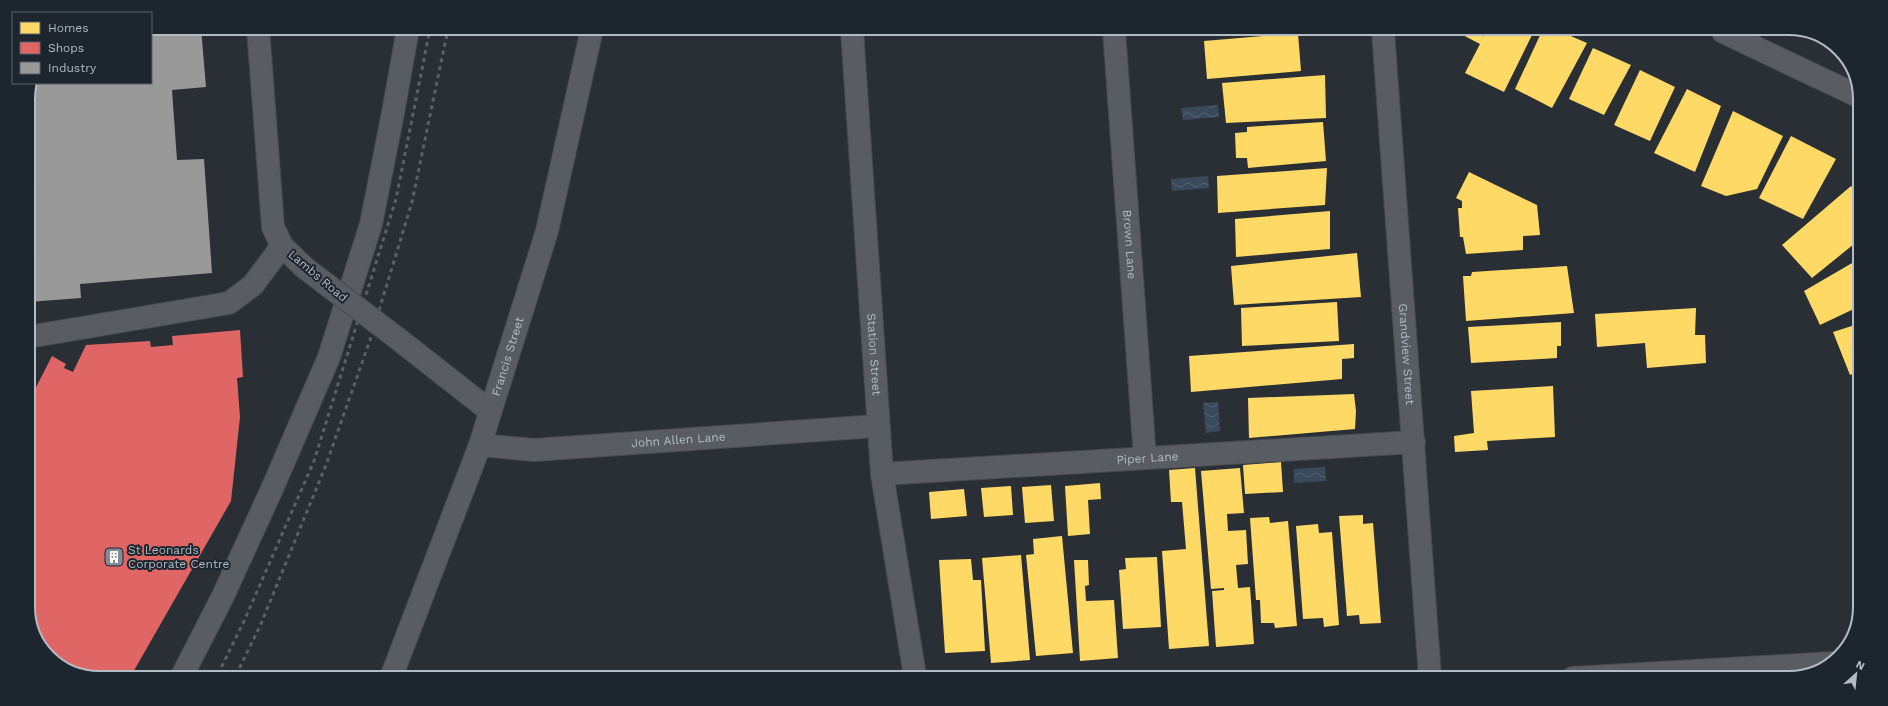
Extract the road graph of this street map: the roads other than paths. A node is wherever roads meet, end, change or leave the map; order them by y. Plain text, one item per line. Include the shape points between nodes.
1 (259, 35) edge
2 (407, 35) edge
3 (591, 35) edge
4 (852, 35) edge
5 (1114, 35) edge
6 (1382, 35) edge
7 (1729, 35) edge
8 (1853, 94) edge
9 (282, 246) junction
10 (35, 336) edge
11 (490, 411) junction
12 (877, 426) junction
13 (1414, 442) junction
14 (480, 445) junction
15 (1145, 458) junction
16 (882, 474) junction
17 (1818, 664) edge
18 (185, 671) edge
19 (394, 671) edge
20 (914, 671) edge
21 (1430, 671) edge
22 (1694, 671) edge

1 - 9 street, Lambs Road via 273,227
2 - 18 street via 371,224 329,357 269,497
3 - 11 street, Francis Street via 546,231
4 - 12 street, Station Street
5 - 15 street, Brown Lane
6 - 13 street, Grandview Street
7 - 8 street
9 - 10 street via 253,285 230,303
9 - 11 street, Lambs Road, bridge via 305,268
11 - 14 street, Francis Street
12 - 14 street, John Allen Lane via 534,450
12 - 16 street, Station Street
13 - 15 street, Piper Lane
13 - 21 street, Grandview Street
14 - 19 street, Francis Street
15 - 16 street, Piper Lane
16 - 20 street, Station Street
17 - 22 street

